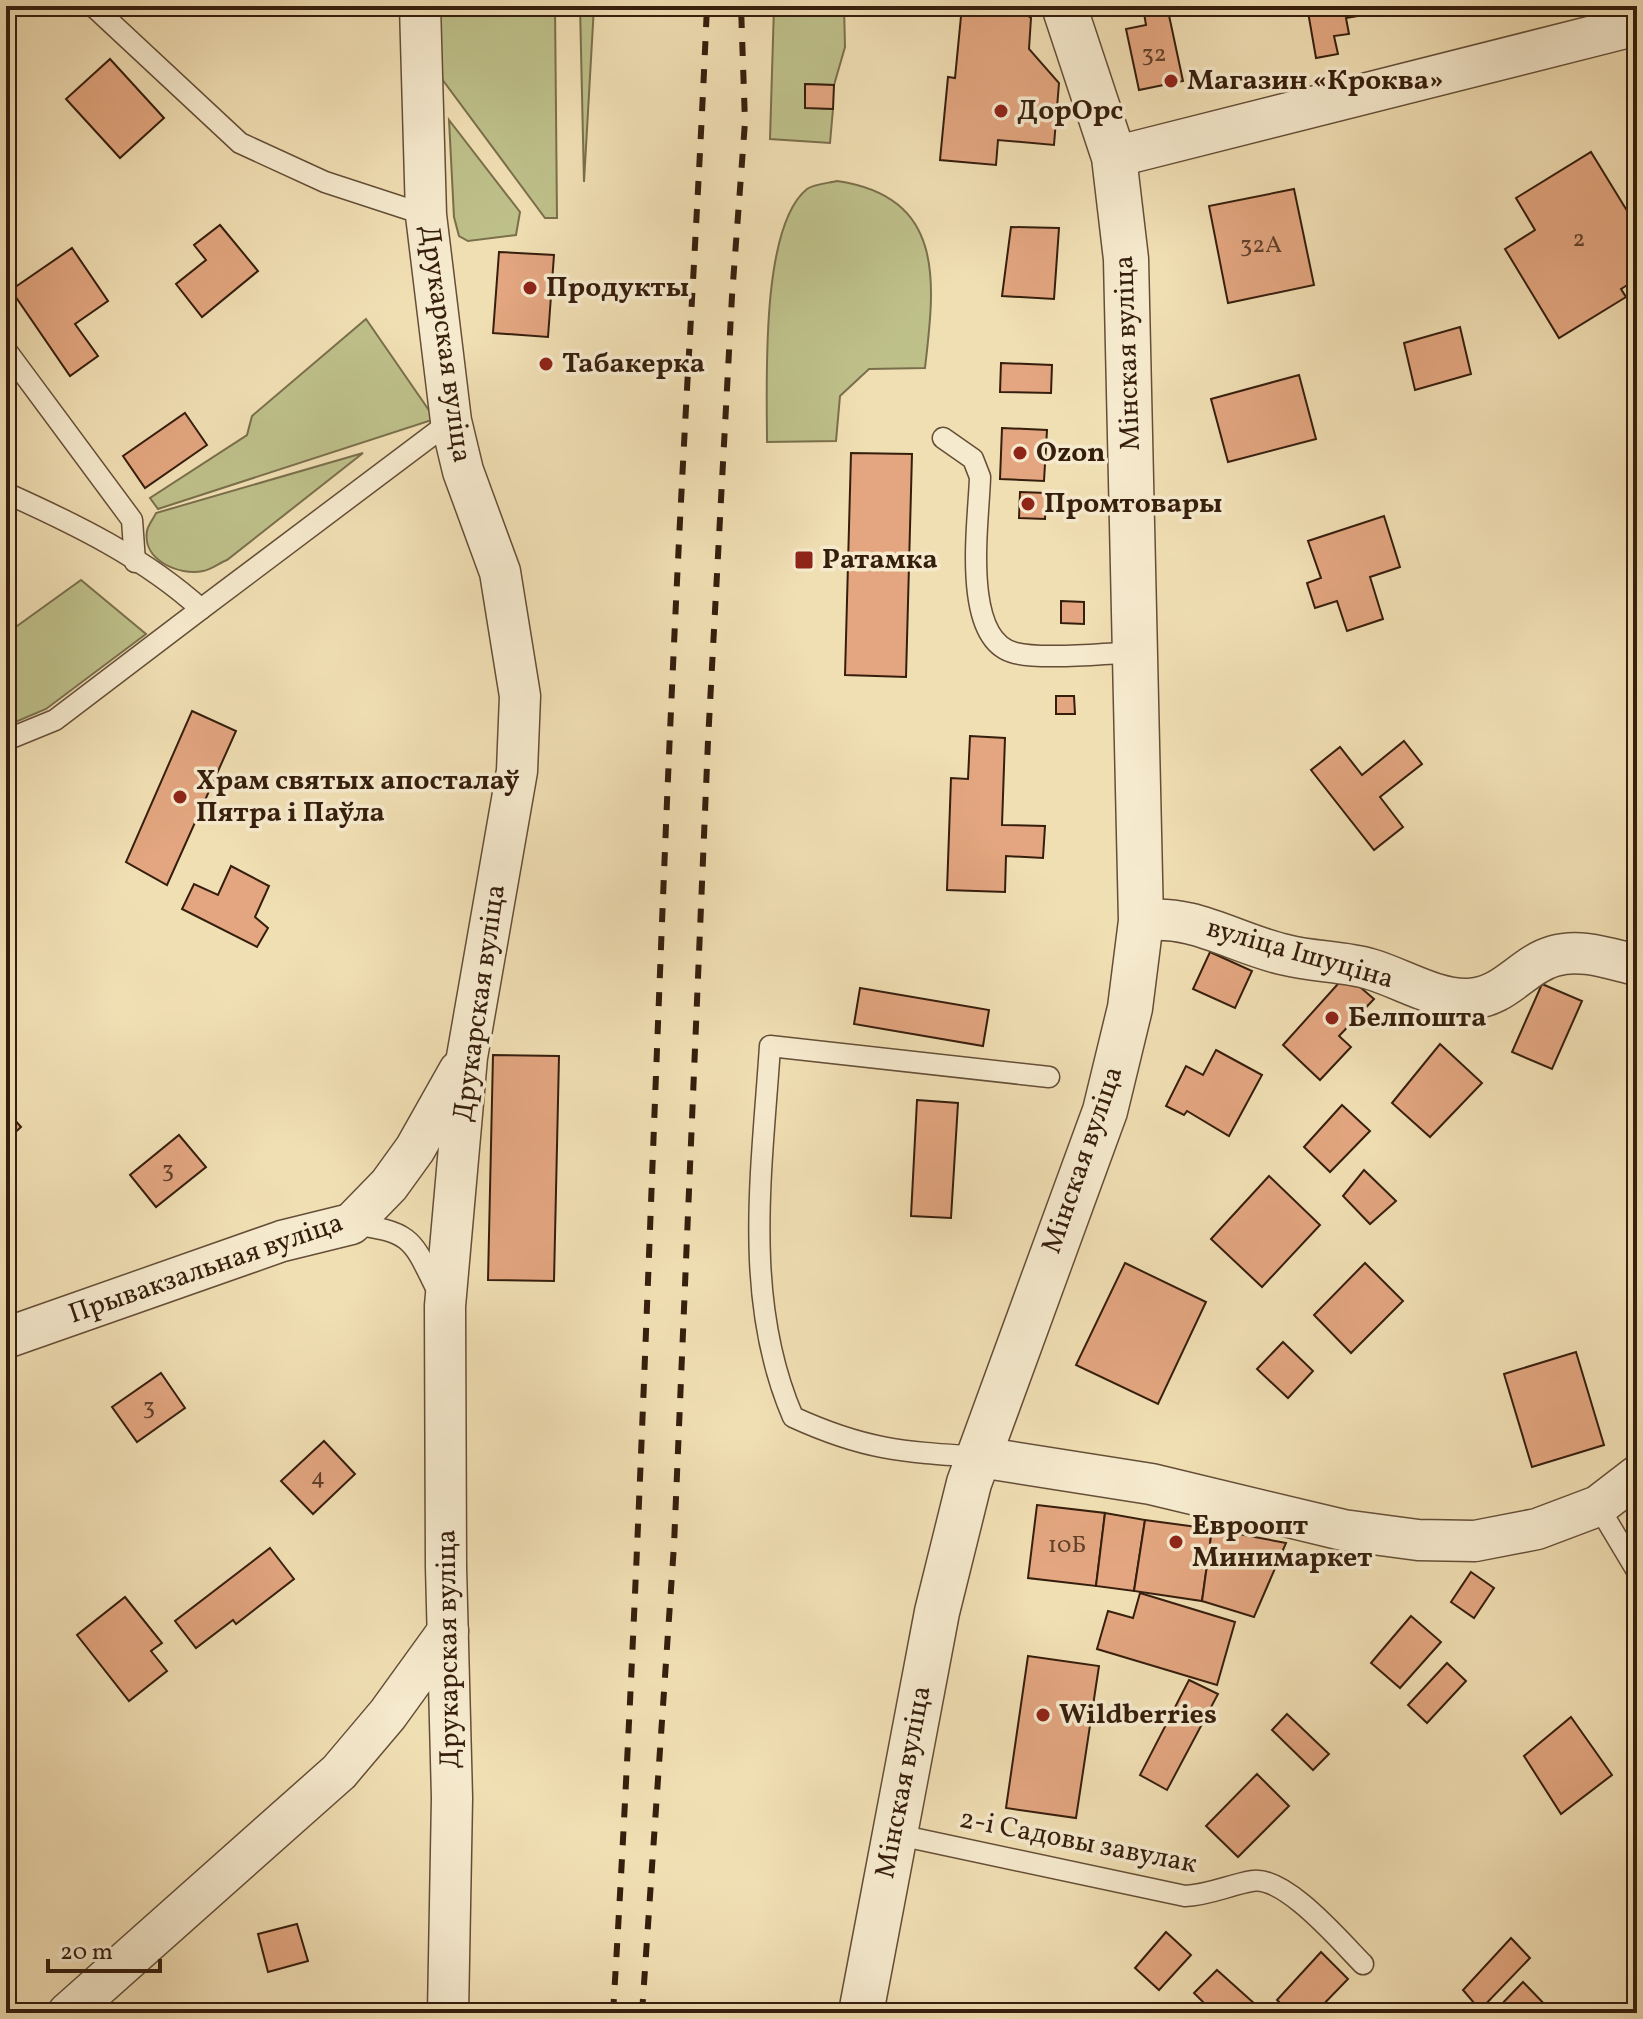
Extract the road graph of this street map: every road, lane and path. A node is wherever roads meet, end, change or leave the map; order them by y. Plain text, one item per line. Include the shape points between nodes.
1 (93, 6) edge
2 (420, 6) edge
3 (1064, 6) edge
4 (1637, 25) edge
5 (1114, 157) junction
6 (426, 215) junction
7 (6, 350) edge
8 (451, 421) junction
9 (943, 438) dead end
10 (6, 493) edge
11 (135, 562) junction
12 (201, 609) junction
13 (1133, 653) junction
14 (6, 740) edge
15 (1141, 921) junction
16 (1633, 955) edge
17 (467, 1057) junction
18 (1049, 1077) dead end
19 (351, 1224) junction
20 (445, 1306) junction
21 (6, 1338) edge
22 (980, 1457) junction
23 (1637, 1476) edge
24 (1598, 1506) junction
25 (1637, 1571) edge
26 (448, 1631) junction
27 (894, 1834) junction
28 (1363, 1964) dead end
29 (68, 2013) edge
30 (448, 2013) edge
31 (861, 2013) edge

1 - 6 lane via 240,143 325,182
2 - 6 street, Друкарская вуліца
3 - 5 street, Мінская вуліца
4 - 5 street
5 - 13 street, Мінская вуліца via 1127,275
6 - 8 street, Друкарская вуліца
7 - 11 lane via 132,520
8 - 12 lane
8 - 17 street, Друкарская вуліца via 463,471 500,572 520,696 517,771
9 - 13 lane via 973,459 980,477 978,605 992,640 1015,653
10 - 11 lane via 93,533
11 - 12 lane
12 - 14 lane via 55,720
13 - 15 street, Мінская вуліца
15 - 16 street, вуліца Ішуціна via 1166,917 1211,927 1272,951 1368,968 1405,984 1466,999 1501,991 1551,956
15 - 22 street, Мінская вуліца via 1130,1008 1105,1111
17 - 19 street, Прывакзальная вуліца via 415,1149
17 - 20 street, Друкарская вуліца
18 - 22 lane via 770,1046 758,1223 761,1293 770,1350 793,1417 861,1445 907,1454
19 - 20 lane via 391,1229 414,1244
19 - 21 street, Прывакзальная вуліца via 282,1241
20 - 26 street, Друкарская вуліца
22 - 24 street via 1151,1484 1343,1530 1418,1540 1475,1541 1537,1529
22 - 27 street, Мінская вуліца via 937,1612
23 - 24 street
24 - 25 lane
26 - 29 street via 339,1772
26 - 30 street, Друкарская вуліца
27 - 28 lane, 2-і Садовы завулак via 1185,1896 1255,1880 1268,1883 1290,1894
27 - 31 street, Мінская вуліца

